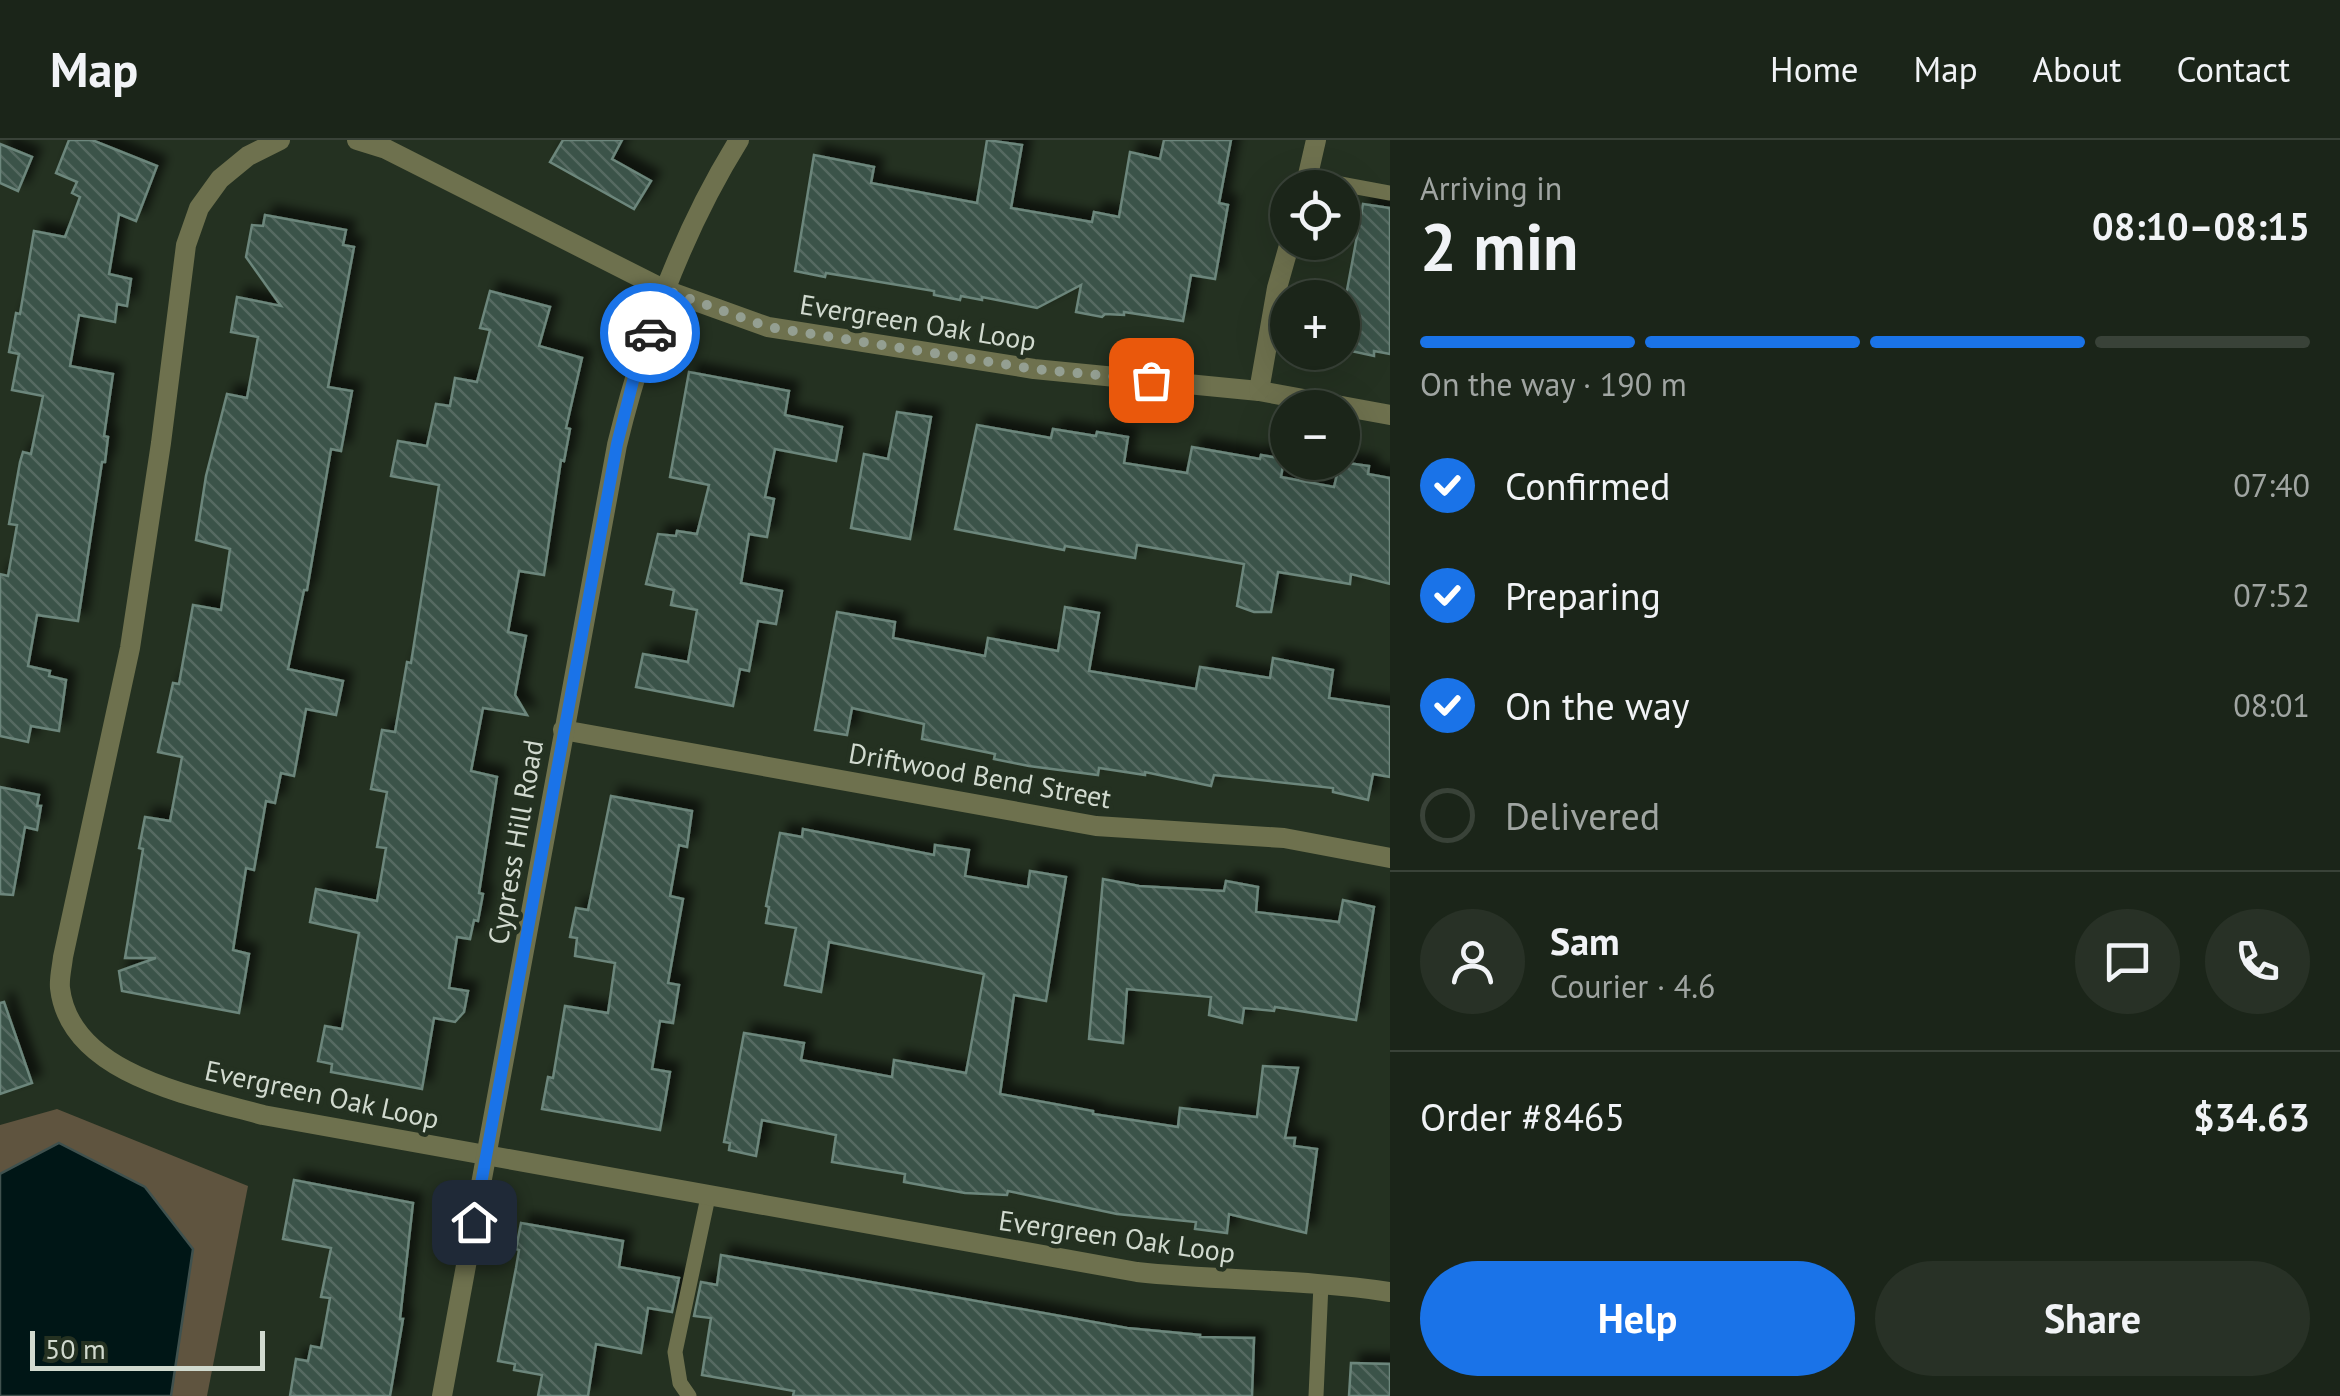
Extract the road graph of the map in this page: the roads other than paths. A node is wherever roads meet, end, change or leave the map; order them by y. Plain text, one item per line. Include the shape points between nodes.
1 (280, 140) edge
2 (357, 140) edge
3 (738, 140) edge
4 (1316, 140) edge
5 (1309, 170) edge
6 (1360, 189) edge
7 (1390, 192) edge
8 (1285, 260) edge
9 (665, 290) junction
10 (1259, 391) junction
11 (1390, 415) edge
12 (563, 730) junction
13 (1390, 858) edge
14 (486, 1156) junction
15 (708, 1197) junction
16 (1321, 1284) junction
17 (1390, 1292) edge
18 (442, 1396) edge
19 (688, 1396) edge
20 (1316, 1396) edge

1 - 14 street, Evergreen Oak Loop via 220,179 199,208 186,245 130,648 60,986 69,1019 87,1044 150,1080 264,1114
2 - 9 street, Evergreen Oak Loop
3 - 9 street, Cypress Hill Road
4 - 5 street
6 - 7 lane
8 - 10 street
9 - 10 street, Evergreen Oak Loop via 768,327 1034,369
9 - 12 street, Cypress Hill Road via 617,444
10 - 11 street, Evergreen Oak Loop
12 - 13 street, Driftwood Bend Street via 1096,826 1284,838
12 - 14 street, Cypress Hill Road
14 - 15 street, Evergreen Oak Loop
14 - 18 street, Cypress Hill Road
15 - 16 street, Evergreen Oak Loop via 1137,1272
15 - 19 lane via 676,1352
16 - 17 street, Evergreen Oak Loop
16 - 20 lane

